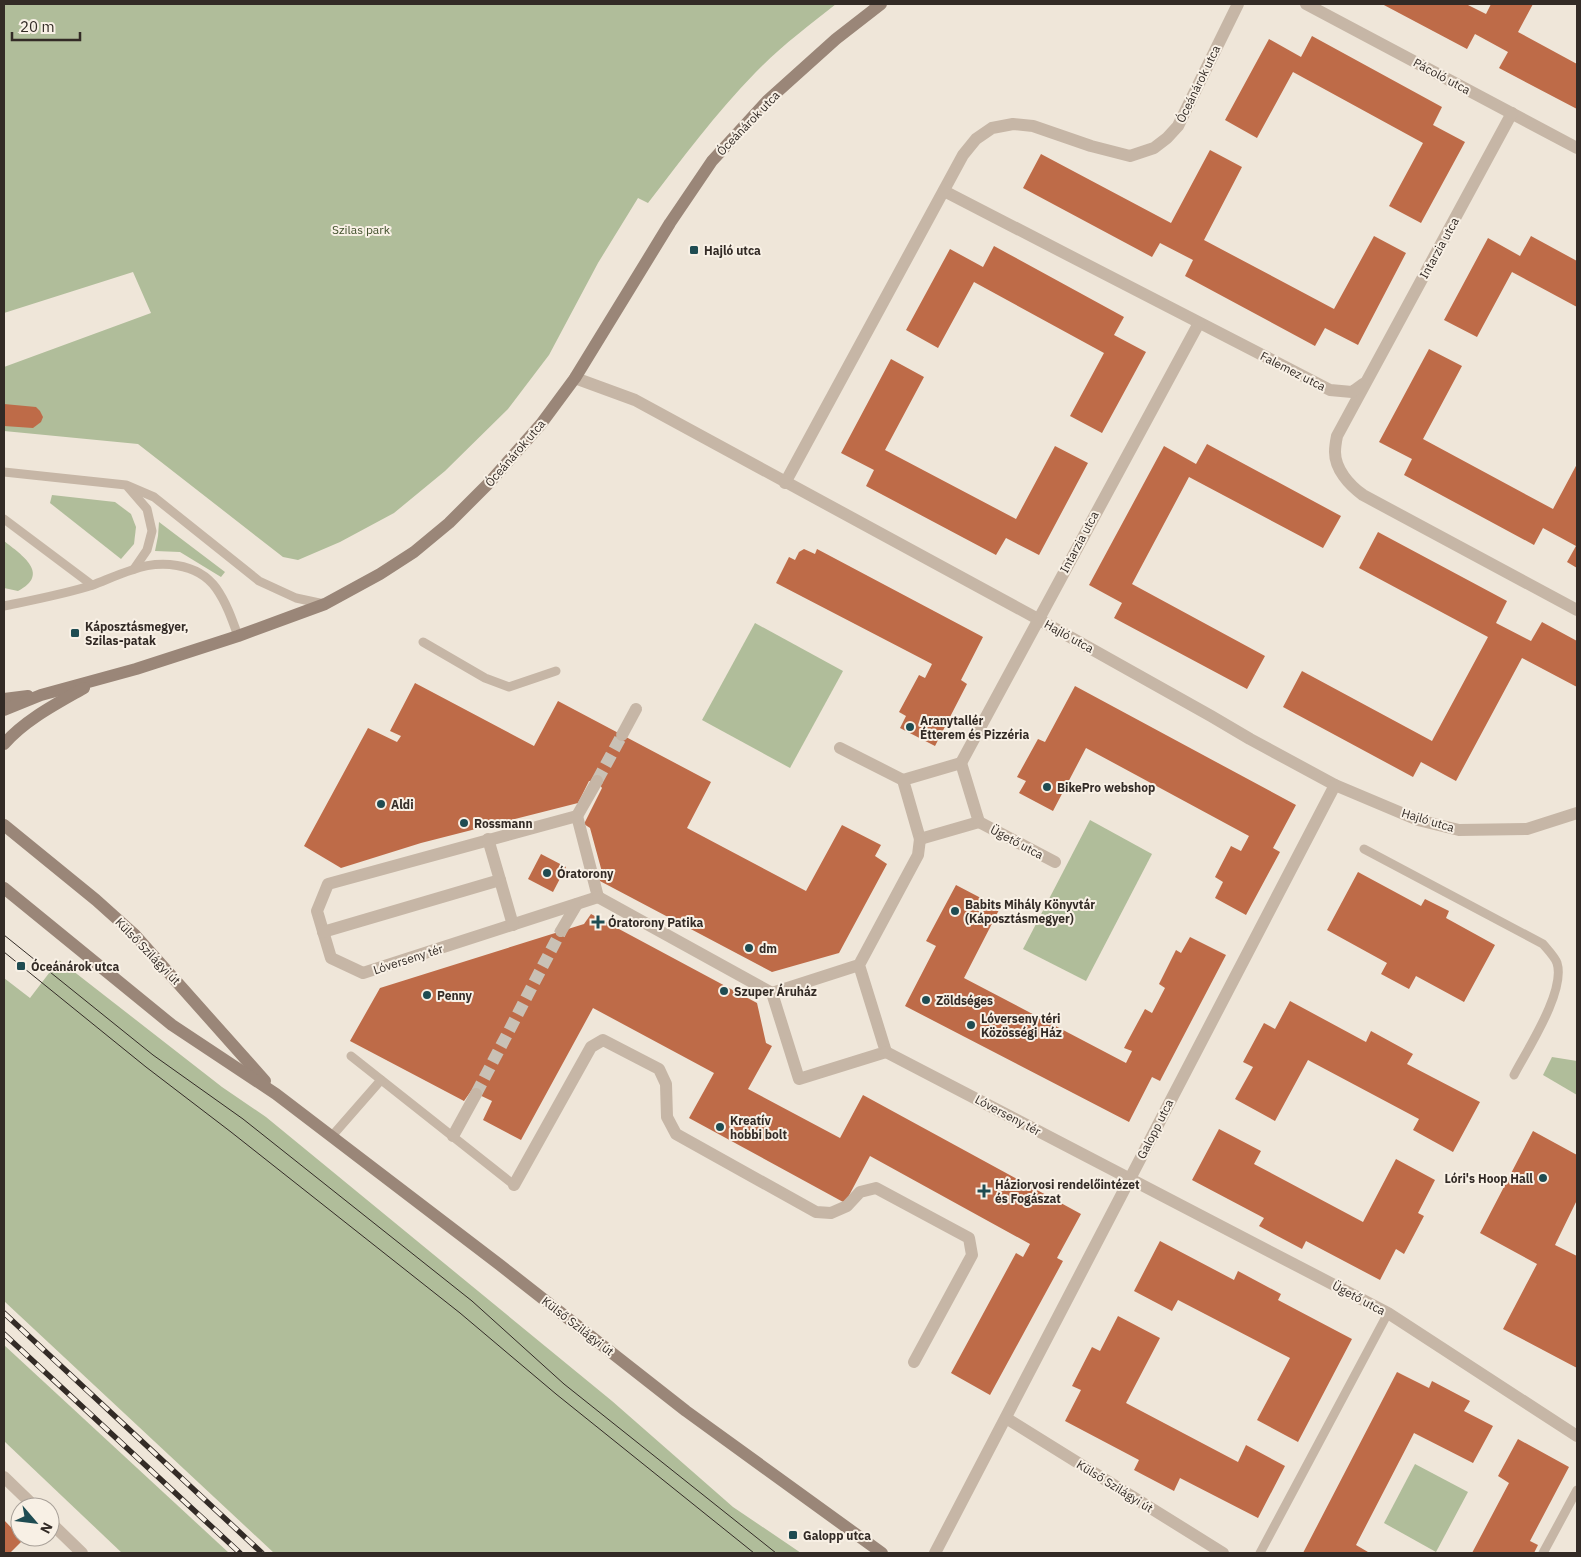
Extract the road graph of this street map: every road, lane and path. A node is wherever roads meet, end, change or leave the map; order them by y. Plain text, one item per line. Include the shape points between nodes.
1 (881, 4) edge
2 (1238, 4) edge
3 (1306, 4) edge
4 (1512, 113) junction
5 (1577, 148) edge
6 (944, 191) junction
7 (1199, 323) junction
8 (575, 378) junction
9 (1365, 383) junction
10 (4, 472) edge
11 (786, 483) junction
12 (126, 485) junction
13 (4, 519) edge
14 (134, 569) junction
15 (92, 585) junction
16 (325, 604) junction
17 (4, 606) edge
18 (1577, 610) edge
19 (1038, 619) junction
20 (238, 636) junction
21 (423, 642) dead end
22 (556, 671) dead end
23 (99, 679) junction
24 (41, 695) junction
25 (4, 699) edge
26 (636, 709) dead end
27 (4, 710) edge
28 (622, 735) tunnel mouth
29 (4, 744) edge
30 (840, 748) dead end
31 (962, 763) junction
32 (903, 780) junction
33 (597, 782) tunnel mouth
34 (1335, 784) junction
35 (1577, 813) edge
36 (576, 816) junction
37 (979, 822) junction
38 (5, 825) edge
39 (488, 839) junction
40 (920, 839) junction
41 (1364, 849) dead end
42 (1055, 862) dead end
43 (500, 880) junction
44 (4, 888) edge
45 (598, 897) junction
46 (577, 904) junction
47 (513, 925) junction
48 (561, 931) tunnel mouth
49 (323, 932) junction
50 (858, 965) junction
51 (772, 993) junction
52 (886, 1052) junction
53 (351, 1056) dead end
54 (1514, 1075) dead end
55 (381, 1080) junction
56 (276, 1094) junction
57 (476, 1094) tunnel mouth
58 (332, 1136) junction
59 (454, 1136) junction
60 (1129, 1179) junction
61 (514, 1185) joint
62 (1388, 1312) junction
63 (914, 1362) dead end
64 (1006, 1418) junction
65 (1577, 1436) edge
66 (4, 1477) edge
67 (1577, 1490) edge
68 (25, 1497) edge
69 (60, 1532) edge
70 (82, 1553) edge
71 (882, 1553) edge
72 (935, 1553) edge
73 (1223, 1553) edge
74 (1260, 1553) edge
75 (1543, 1553) edge

1 - 8 street, Óceánárok utca via 836,39 767,101 712,161
2 - 6 street, Óceánárok utca via 1178,126 1154,148 1130,156 1033,126 1013,124 992,128 976,139
3 - 4 street, Pácoló utca
4 - 5 street, Pácoló utca
4 - 9 street, Intarzia utca
6 - 7 street, Falemez utca
6 - 11 street, Óceánárok utca
7 - 9 street, Falemez utca via 1330,390 1352,392
7 - 19 street, Intarzia utca
8 - 11 street, Hajló utca via 635,400
8 - 16 street, Óceánárok utca via 541,424 449,523 414,552
9 - 18 street via 1337,436 1335,453 1340,471 1355,489
10 - 12 lane
11 - 19 street, Hajló utca
12 - 14 lane via 147,509 152,530 147,550
12 - 16 lane via 154,497 259,581 296,598
13 - 15 lane
14 - 15 lane
14 - 20 lane via 166,563 189,568 202,576 215,586
15 - 17 lane
16 - 20 street, Óceánárok utca
19 - 31 street, Intarzia utca
19 - 34 street, Hajló utca
20 - 23 street, Óceánárok utca
21 - 22 lane via 485,678 509,687
23 - 24 street, Óceánárok utca
23 - 29 street via 44,711
24 - 25 street
24 - 27 street, Óceánárok utca
26 - 28 street
30 - 32 street
31 - 32 street
31 - 37 street
32 - 40 street
33 - 36 street
34 - 35 street, Hajló utca via 1418,820 1459,830 1527,829
34 - 60 street, Galopp utca
36 - 39 street, Lóverseny tér
36 - 45 street
37 - 40 street
37 - 42 street, Ügető utca
38 - 56 street, Külső Szilágyi út via 135,935
39 - 43 street
39 - 49 street, Lóverseny tér via 328,884 317,911
40 - 50 street via 918,855
41 - 54 lane via 1544,944 1557,963 1557,989
43 - 47 street
43 - 49 street
44 - 56 street, Külső Szilágyi út via 172,1025
45 - 46 street, Lóverseny tér
45 - 51 street
46 - 47 street, Lóverseny tér
46 - 48 street
47 - 49 street, Lóverseny tér via 363,973 331,958
50 - 51 street
50 - 52 street
51 - 52 street via 799,1079
52 - 60 street, Lóverseny tér
53 - 55 lane
55 - 58 lane
55 - 59 lane
56 - 58 street, Külső Szilágyi út
57 - 59 street
58 - 71 street, Külső Szilágyi út via 686,1411
59 - 61 lane
60 - 62 street, Ügető utca
60 - 64 street, Galopp utca
61 - 63 street via 591,1048 603,1040 659,1069 666,1084 667,1117 676,1134 816,1212 831,1213 846,1206 860,1192 876,1188 969,1238 972,1255
62 - 65 street, Ügető utca
62 - 74 lane
64 - 72 street, Galopp utca
64 - 73 street, Külső Szilágyi út
66 - 68 street
67 - 75 lane
69 - 70 street

